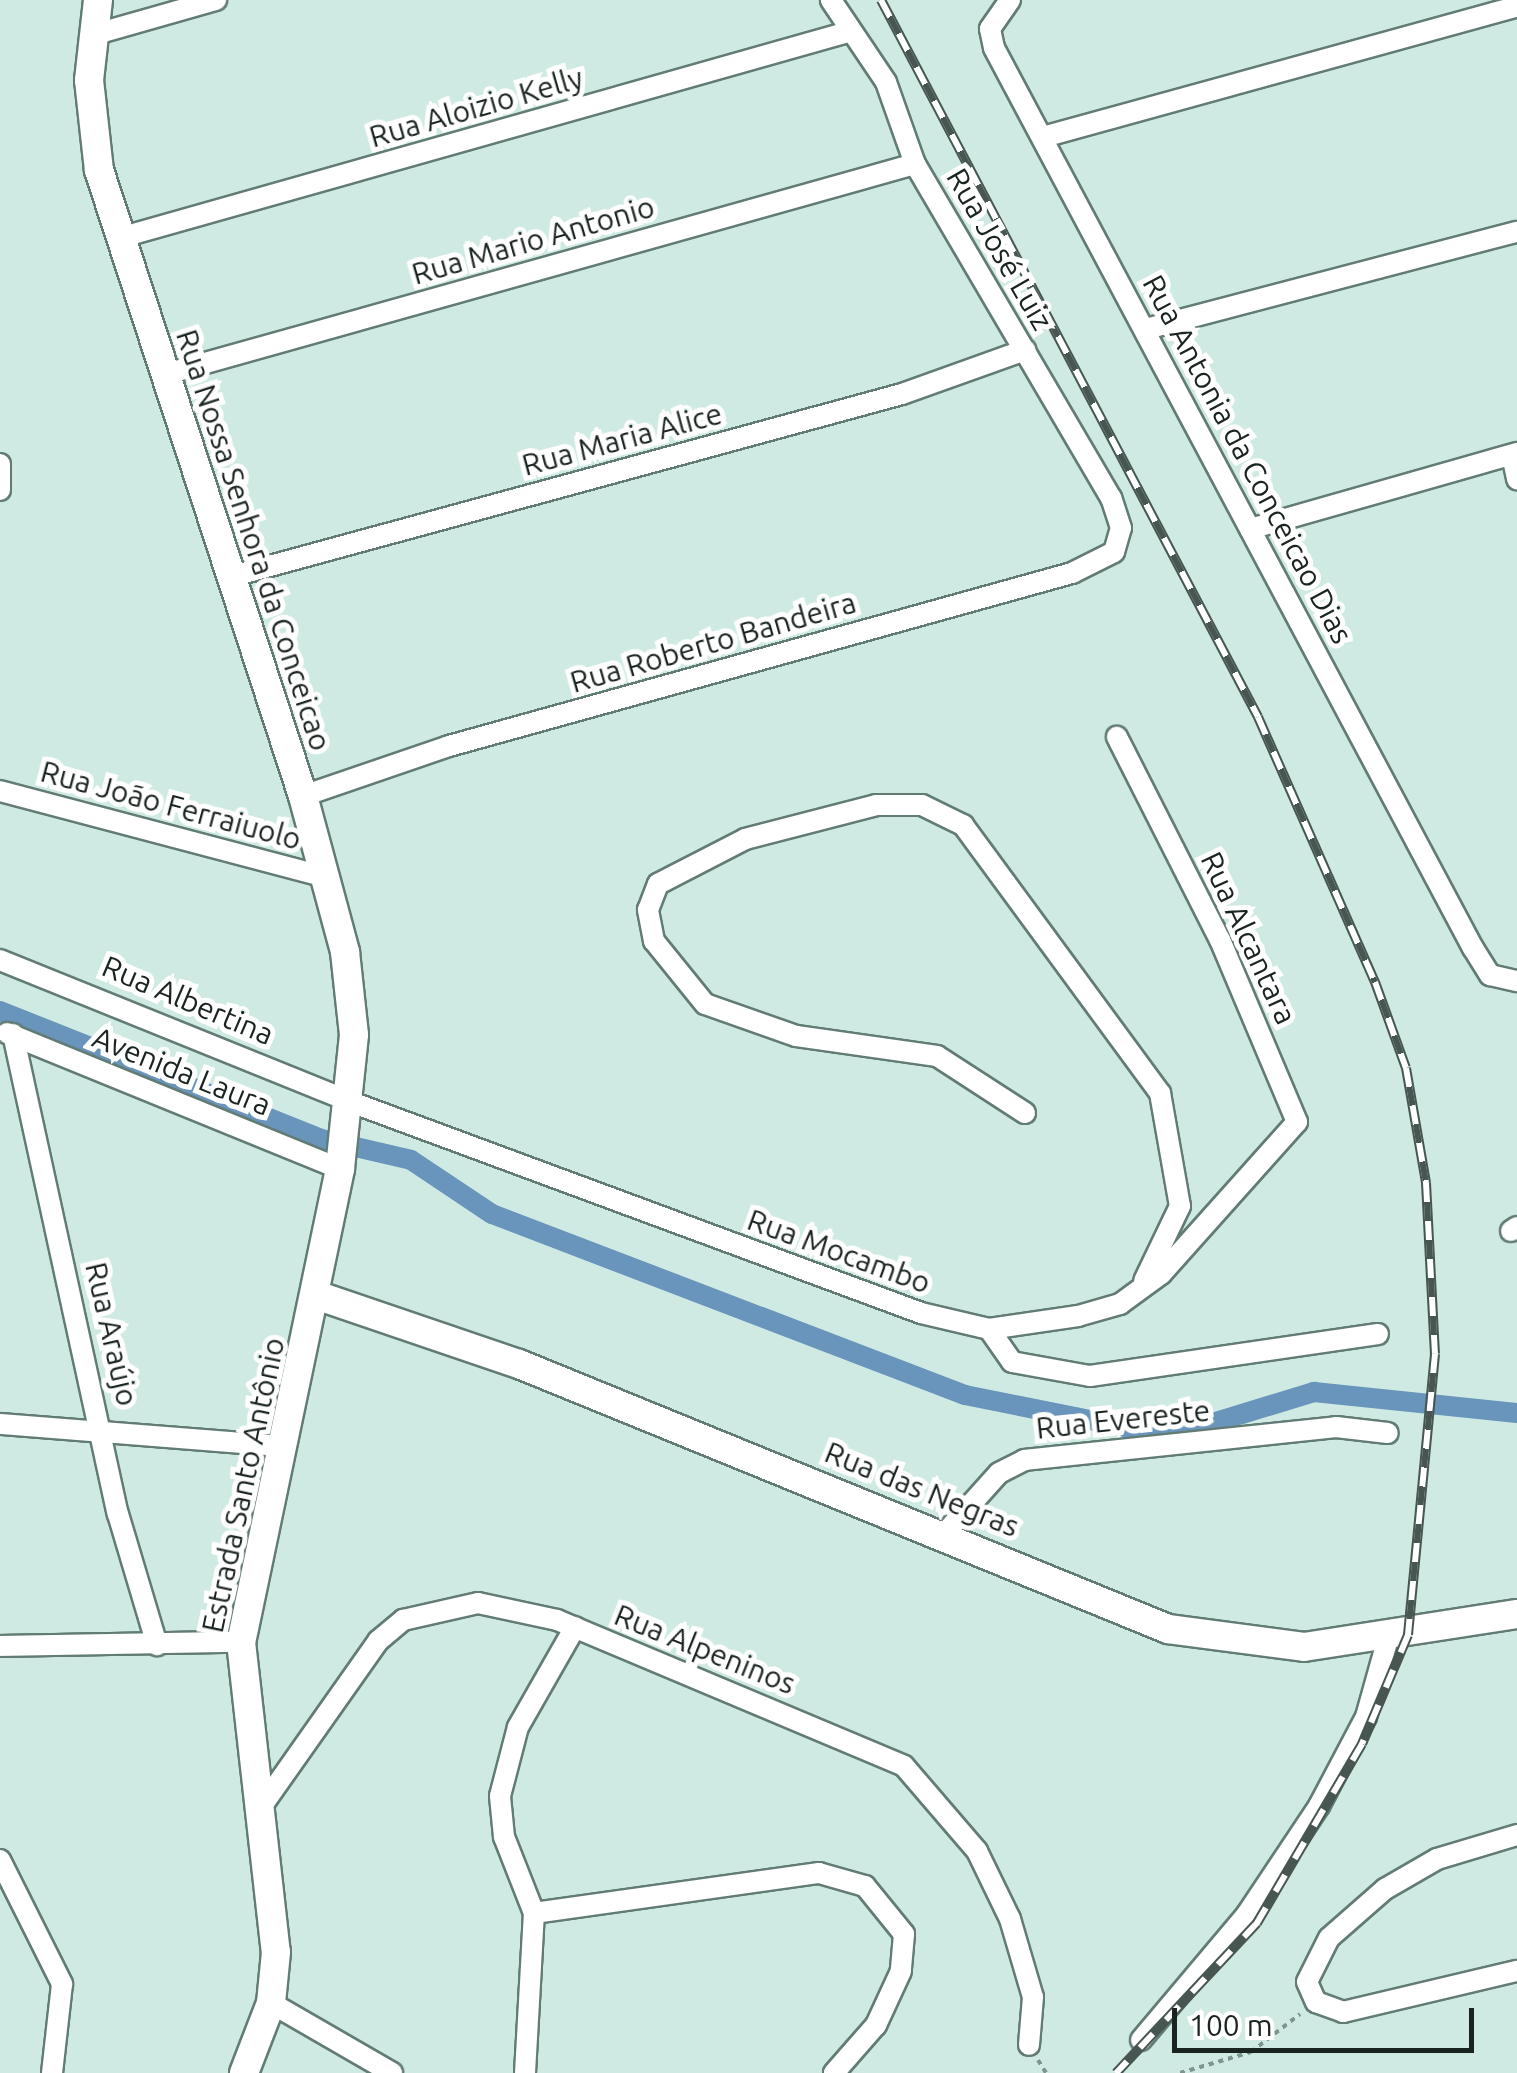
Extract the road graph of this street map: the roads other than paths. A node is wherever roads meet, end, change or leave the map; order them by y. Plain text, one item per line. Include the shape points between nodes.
1 (98, 0) edge
2 (216, 0) edge
3 (830, 0) edge
4 (1010, 0) edge
5 (1517, 6) edge
6 (848, 32) junction
7 (93, 35) junction
8 (1043, 137) junction
9 (915, 164) junction
10 (1517, 232) edge
11 (119, 238) junction
12 (1146, 328) junction
13 (1024, 350) junction
14 (166, 374) junction
15 (1515, 454) edge
16 (0, 464) edge
17 (1517, 478) edge
18 (0, 490) edge
19 (1121, 528) joint
20 (1250, 529) junction
21 (233, 576) junction
22 (1117, 738) dead end
23 (0, 790) edge
24 (304, 796) junction
25 (326, 877) junction
26 (0, 960) edge
27 (1517, 981) edge
28 (6, 1033) edge
29 (349, 1110) junction
30 (1025, 1112) dead end
31 (341, 1159) junction
32 (1270, 1161) joint
33 (316, 1295) junction
34 (1135, 1295) junction
35 (989, 1329) junction
36 (1378, 1334) dead end
37 (0, 1424) edge
38 (103, 1429) junction
39 (1388, 1433) dead end
40 (280, 1446) junction
41 (946, 1532) junction
42 (1517, 1614) edge
43 (575, 1628) junction
44 (1388, 1638) junction
45 (242, 1642) junction
46 (157, 1645) junction
47 (0, 1646) edge
48 (259, 1810) junction
49 (1517, 1835) edge
50 (0, 1860) edge
51 (534, 1913) junction
52 (1517, 1971) edge
53 (271, 2003) junction
54 (1141, 2040) dead end
55 (1029, 2044) dead end
56 (52, 2073) edge
57 (244, 2073) edge
58 (392, 2073) edge
59 (525, 2073) edge
60 (834, 2073) edge

1 - 7 main road, Rua Nossa Senhora da Conceicao
2 - 7 street
3 - 6 street, Rua José Luiz
4 - 8 street, Rua Antonia da Conceicao Dias via 990,29 994,48
5 - 8 street
6 - 9 street, Rua José Luiz via 886,82
6 - 11 street, Rua Aloizio Kelly
7 - 11 main road, Rua Nossa Senhora da Conceicao via 91,120
8 - 12 street, Rua Antonia da Conceicao Dias
9 - 13 street, Rua José Luiz
9 - 14 street, Rua Mario Antonio
10 - 12 street
11 - 14 main road, Rua Nossa Senhora da Conceicao
12 - 20 street, Rua Antonia da Conceicao Dias
13 - 19 street, Rua José Luiz
13 - 21 street, Rua Maria Alice via 902,394
14 - 21 main road, Rua Nossa Senhora da Conceicao
15 - 17 street
15 - 20 street
16 - 18 street
19 - 24 street, Rua Roberto Bandeira via 1114,552 1072,573 449,746
20 - 27 street, Rua Antonia da Conceicao Dias via 1473,948 1490,976
21 - 24 main road, Rua Nossa Senhora da Conceicao
22 - 32 street, Rua Alcantara via 1291,1094 1294,1134
23 - 25 street, Rua João Ferraiuolo
24 - 25 main road, Rua Nossa Senhora da Conceicao
25 - 29 main road, Rua Nossa Senhora da Conceicao via 345,952
26 - 29 street, Rua Albertina
28 - 31 street, Avenida Laura
28 - 38 street, Rua Araújo
29 - 31 main road, Estrada Santo Antônio
29 - 35 street, Rua Mocambo via 848,1288
30 - 34 street via 938,1056 796,1036 705,1004 654,941 648,910 658,884 744,839 876,805 922,806 963,824 1153,1079 1168,1112 1180,1206
31 - 33 main road, Estrada Santo Antônio
32 - 34 street, Rua Mocambo
33 - 40 main road, Estrada Santo Antônio
33 - 41 main road, Rua das Negras via 430,1330
34 - 35 street, Rua Mocambo via 1102,1311
35 - 36 street via 1012,1362 1090,1376
37 - 38 street
38 - 40 street
38 - 46 street, Rua Araújo
39 - 41 street, Rua Evereste via 1336,1427 1024,1460 984,1486
40 - 45 main road, Estrada Santo Antônio
41 - 44 main road, Rua das Negras via 1168,1630 1304,1648
42 - 44 main road, Rua das Negras
43 - 48 street, Rua Alpeninos via 478,1604 403,1620 378,1641
43 - 51 street via 503,1769 504,1838
43 - 55 street, Rua Alpeninos via 904,1766 976,1851 1010,1919 1033,1997
44 - 54 street via 1366,1716 1319,1806 1247,1914
45 - 46 street
45 - 48 main road, Estrada Santo Antônio
46 - 47 street
48 - 53 main road, Estrada Santo Antônio via 276,1952
49 - 52 street via 1437,1860 1352,1914 1312,1967 1316,2002 1343,2012
50 - 56 street via 62,1984
51 - 59 street
51 - 60 street via 819,1874 865,1886 904,1934 901,1972 876,2025
53 - 57 main road, Estrada Santo Antônio
53 - 58 street

